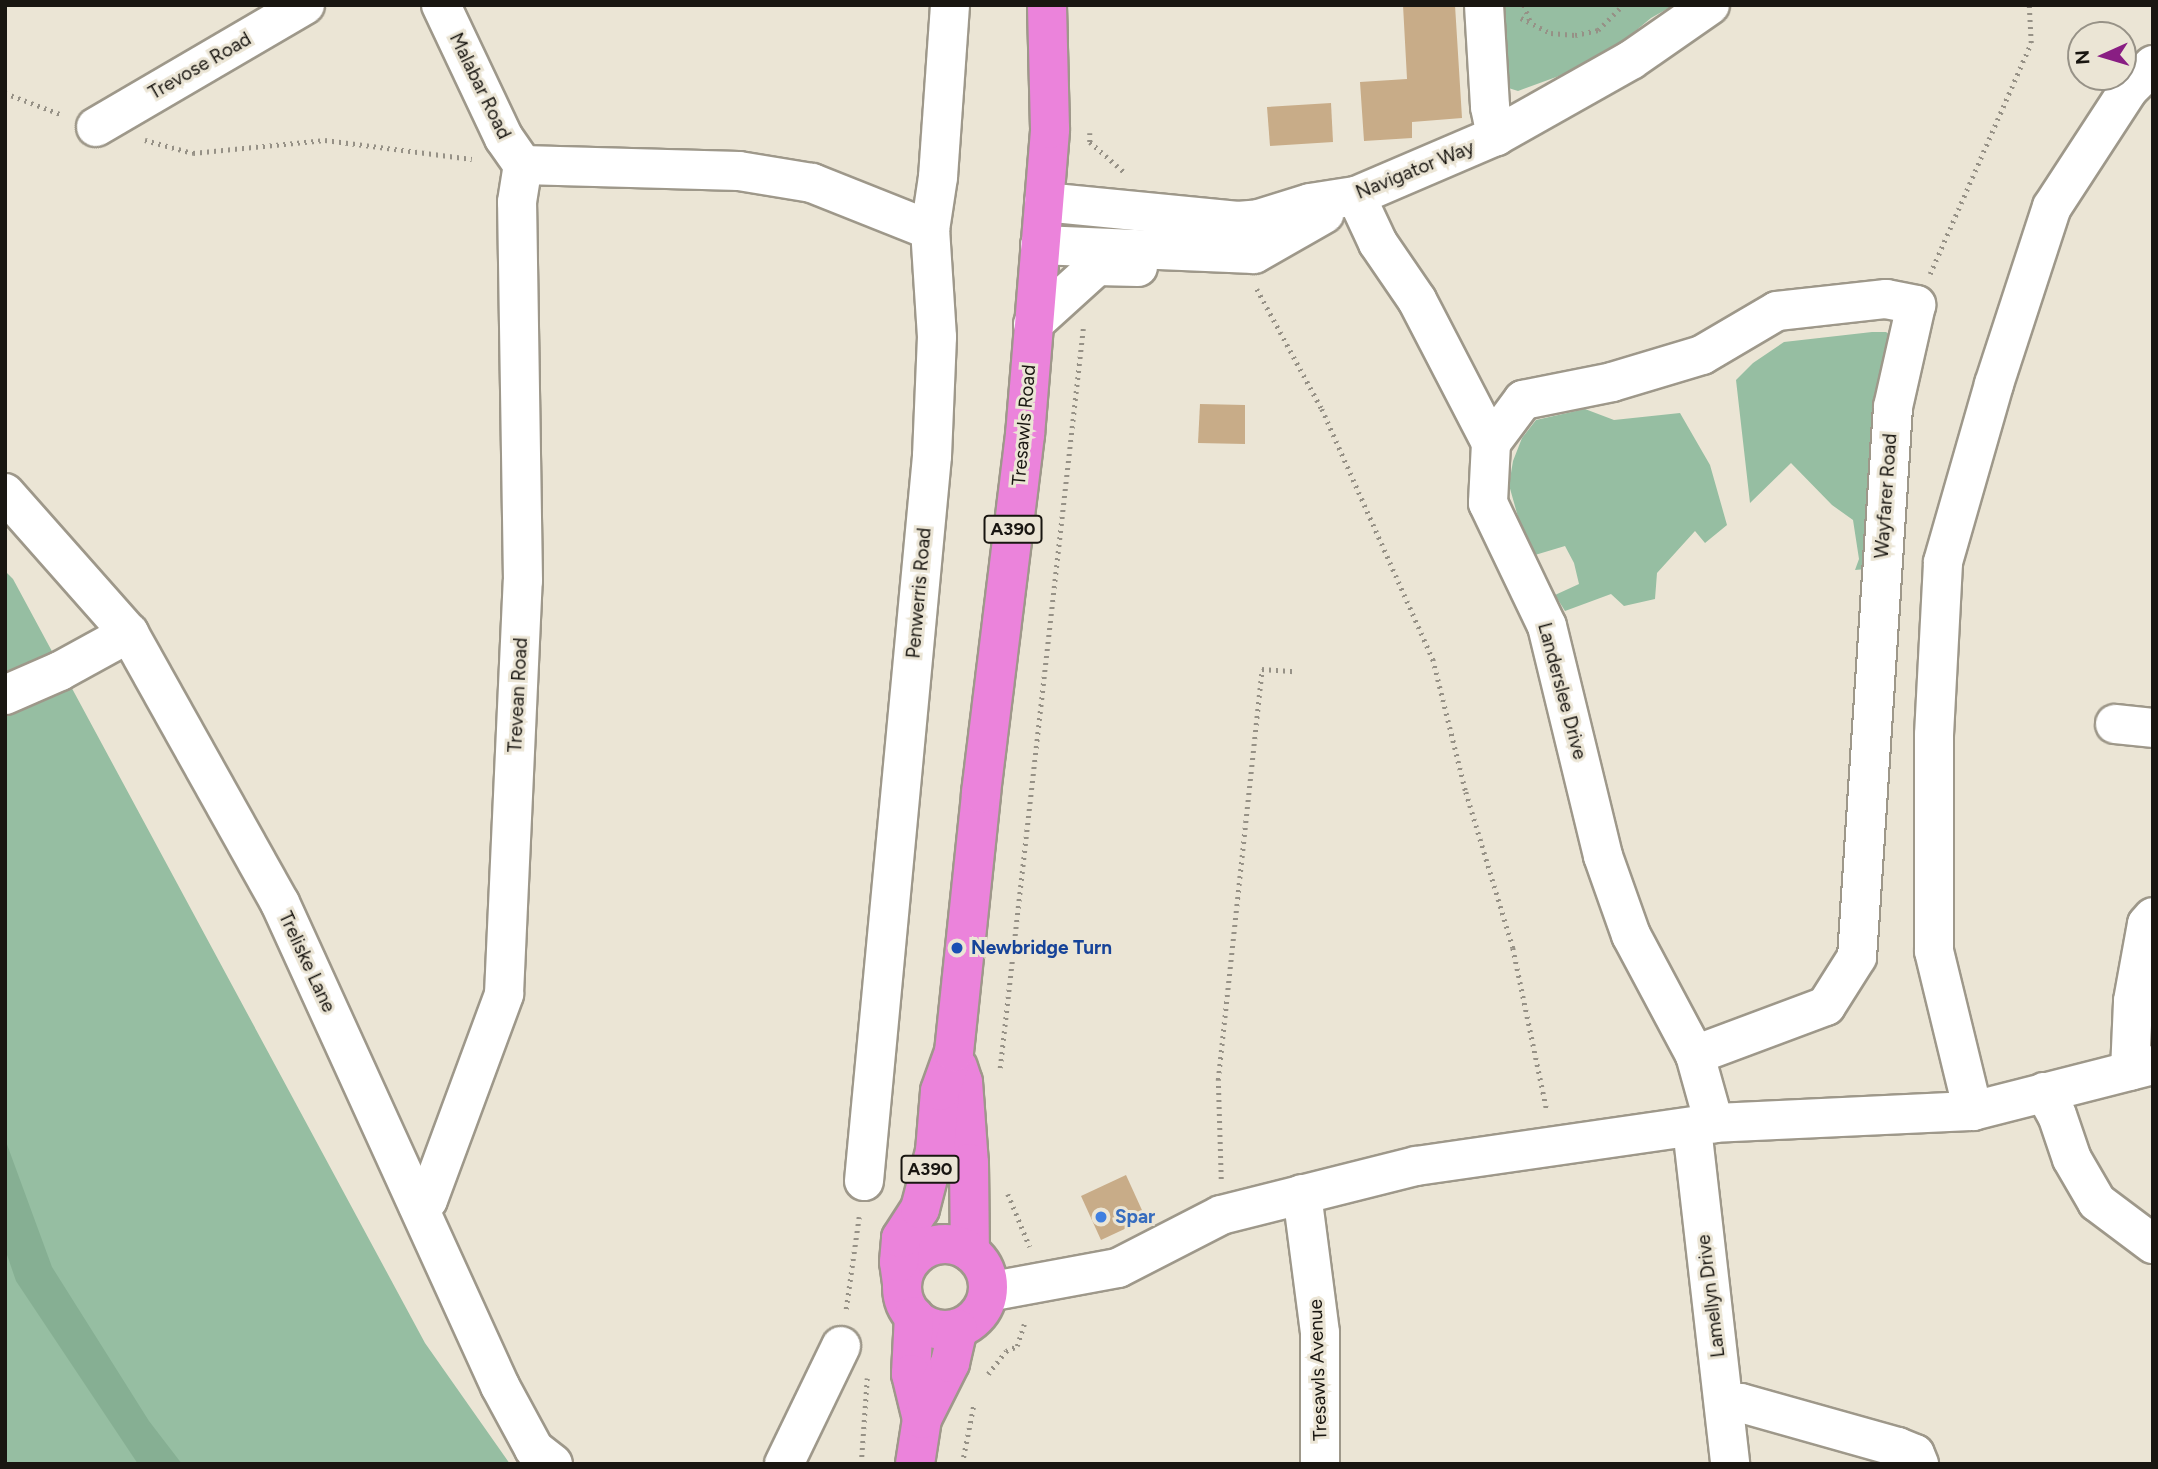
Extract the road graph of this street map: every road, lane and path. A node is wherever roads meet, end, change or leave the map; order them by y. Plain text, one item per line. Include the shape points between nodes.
1 (305, 5) edge
2 (441, 5) edge
3 (950, 5) edge
4 (1047, 5) edge
5 (1484, 5) edge
6 (1524, 5) edge
7 (1623, 5) edge
8 (1710, 5) edge
9 (2029, 5) edge
10 (2153, 65) edge
11 (5, 93) edge
12 (96, 127) junction
13 (1090, 128) dead end
14 (1496, 136) junction
15 (523, 166) junction
16 (1356, 196) junction
17 (1044, 202) junction
18 (1133, 211) junction
19 (930, 230) junction
20 (1040, 245) junction
21 (1253, 269) junction
22 (1916, 305) junction
23 (1085, 319) dead end
24 (1033, 324) junction
25 (1491, 443) junction
26 (5, 493) edge
27 (128, 632) junction
28 (1294, 671) dead end
29 (5, 695) edge
30 (2115, 724) dead end
31 (2153, 728) edge
32 (2153, 917) edge
33 (954, 1052) junction
34 (1695, 1055) junction
35 (2141, 1068) edge
36 (999, 1070) dead end
37 (2044, 1092) junction
38 (1973, 1111) junction
39 (1703, 1126) junction
40 (1554, 1146) junction
41 (864, 1181) joint
42 (1006, 1190) dead end
43 (1302, 1194) junction
44 (418, 1205) junction
45 (1221, 1215) junction
46 (2153, 1244) edge
47 (970, 1252) junction
48 (1036, 1283) junction
49 (988, 1292) junction
50 (908, 1299) junction
51 (958, 1329) junction
52 (841, 1346) junction
53 (985, 1377) dead end
54 (975, 1399) dead end
55 (1724, 1406) junction
56 (922, 1419) junction
57 (553, 1464) edge
58 (784, 1464) edge
59 (861, 1464) edge
60 (915, 1464) edge
61 (962, 1464) edge
62 (1320, 1464) edge
63 (1730, 1464) edge
64 (1919, 1464) edge

1 - 12 street, Trevose Road
2 - 15 street, Malabar Road via 504,138
3 - 19 street, Penwerris Road
4 - 17 highway, Tresawls Road / A390 via 1050,129
5 - 14 street
6 - 7 path via 1531,22 1551,33 1575,35 1598,30
8 - 14 street, Navigator Way via 1631,60
9 - 22 path via 2031,43
10 - 38 street via 2129,89 2052,207 1943,562 1934,735 1934,951
11 - 12 path
12 - 15 path via 193,153 325,140
13 - 18 path via 1090,142 1137,183
14 - 16 street, Navigator Way
15 - 19 street via 739,171 812,183
15 - 44 street, Trevean Road via 517,202 523,581 504,993 428,1200
16 - 18 street, Navigator Way via 1238,221
16 - 21 street
16 - 25 street via 1378,243 1417,300
17 - 18 street, Navigator Way
17 - 20 highway, Tresawls Road / A390
19 - 41 street, Penwerris Road via 937,337 932,456
20 - 21 street
20 - 24 highway, Tresawls Road / A390
21 - 24 street via 1097,266
21 - 40 path via 1322,409 1433,659 1466,792 1513,948
22 - 25 street via 1886,299 1777,311 1702,355 1612,382 1523,400
22 - 34 street, Wayfarer Road via 1893,407 1857,957 1826,1006
23 - 36 path
24 - 33 highway, Tresawls Road / A390 via 1025,435
25 - 34 street, Landerslee Drive via 1488,503 1547,625 1603,856 1631,935
26 - 27 street, Treliske Lane
27 - 29 street via 60,671
27 - 44 street, Treliske Lane via 280,903
28 - 45 path via 1262,669 1218,1080
30 - 31 street
32 - 35 street via 2147,924 2133,1001
33 - 47 highway, Tresawls Road / A390 via 962,1082 969,1163
33 - 50 highway, Tresawls Road / A390 via 940,1091 935,1151 920,1209 901,1238 899,1262
34 - 39 street, Landerslee Drive
35 - 37 street
37 - 38 street
37 - 46 street via 2072,1159 2097,1202
38 - 39 street
39 - 40 street
39 - 55 street, Lamellyn Drive
40 - 43 street via 1416,1166
41 - 52 path
42 - 48 path via 1031,1248
43 - 45 street
43 - 62 street, Tresawls Avenue via 1320,1333
44 - 57 street, Treliske Lane via 500,1386 534,1449
45 - 48 street via 1118,1268
47 - 49 highway via 980,1261
47 - 50 highway via 955,1245 932,1246 912,1259
48 - 49 street
48 - 53 path via 1017,1346 1006,1351
49 - 51 highway via 978,1316
50 - 51 highway via 933,1329
50 - 56 highway, Tresawls Road / A390 via 911,1374
51 - 56 highway, Tresawls Road / A390 via 950,1363
52 - 58 street
52 - 59 path via 869,1381
54 - 61 path
55 - 63 street, Lamellyn Drive
55 - 64 street via 1741,1402 1898,1447 1915,1454
56 - 60 highway, Tresawls Road / A390

